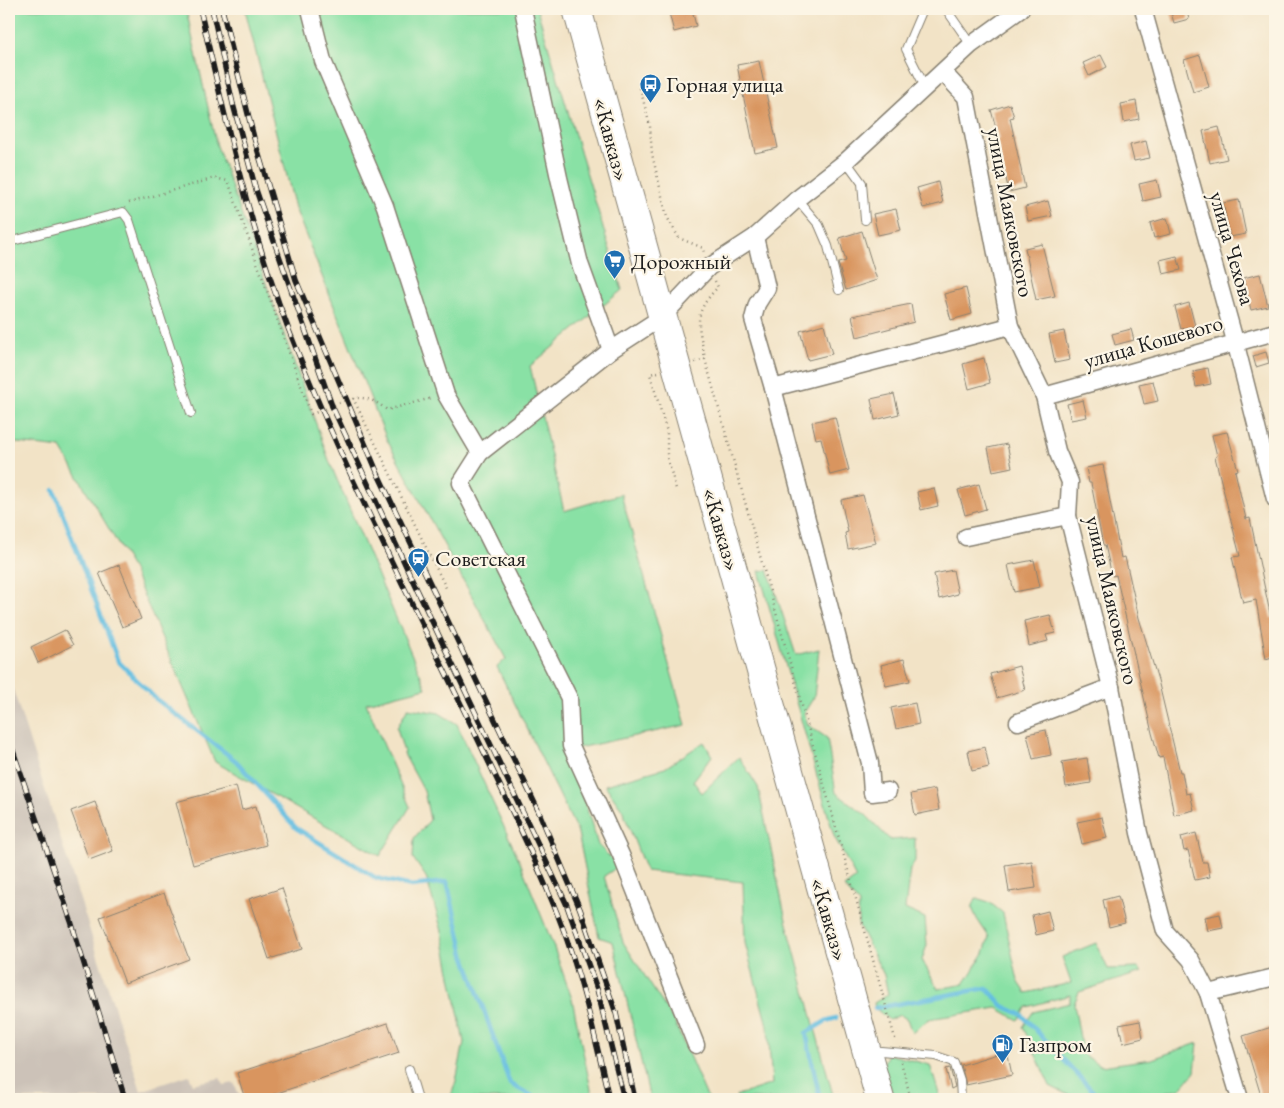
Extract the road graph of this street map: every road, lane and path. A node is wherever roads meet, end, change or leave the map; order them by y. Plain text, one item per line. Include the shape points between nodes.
1 (310, 9) edge
2 (523, 9) edge
3 (576, 9) edge
4 (923, 9) edge
5 (946, 9) edge
6 (1021, 9) edge
7 (1143, 9) edge
8 (971, 45) junction
9 (943, 72) junction
10 (925, 87) junction
11 (640, 88) dead end
12 (846, 161) junction
13 (797, 199) junction
14 (122, 205) dead end
15 (865, 220) dead end
16 (755, 237) junction
17 (9, 242) edge
18 (709, 267) junction
19 (839, 290) dead end
20 (662, 317) junction
21 (1010, 326) junction
22 (1275, 332) edge
23 (1235, 341) junction
24 (611, 350) junction
25 (773, 388) junction
26 (446, 395) junction
27 (1044, 396) junction
28 (353, 398) junction
29 (191, 414) dead end
30 (480, 453) junction
31 (1275, 500) edge
32 (1068, 516) junction
33 (966, 537) dead end
34 (446, 588) dead end
35 (1112, 687) junction
36 (1018, 722) dead end
37 (888, 791) dead end
38 (1275, 977) edge
39 (1208, 993) junction
40 (696, 1045) dead end
41 (866, 1050) junction
42 (898, 1051) junction
43 (409, 1069) dead end
44 (418, 1099) edge
45 (880, 1099) edge
46 (911, 1099) edge
47 (961, 1099) edge
48 (1240, 1099) edge

1 - 26 street via 323,61 385,206
2 - 24 street via 578,254
3 - 20 highway, «Кавказ»
4 - 10 lane via 906,48
5 - 8 lane
6 - 8 street
7 - 23 street, улица Чехова
8 - 9 street
9 - 10 street
9 - 21 street, улица Маяковского via 966,97
10 - 12 street
11 - 18 path via 667,217 679,238 703,248
12 - 13 street
12 - 15 lane via 862,183
13 - 16 street
13 - 19 lane via 819,225
14 - 28 path via 216,178 228,181 311,414
16 - 18 street
16 - 25 street via 767,288 752,319
17 - 29 lane via 123,212 129,220
18 - 20 street
18 - 42 path via 718,287 698,317 705,359
20 - 24 street
20 - 41 highway, «Кавказ»
21 - 25 street
21 - 27 street, улица Маяковского
22 - 23 street, улица Кошевого
23 - 27 street, улица Кошевого
23 - 31 street, улица Чехова
24 - 30 street
25 - 37 street via 870,763 872,793
26 - 28 path via 387,410 375,400
26 - 30 street
27 - 32 street, улица Маяковского via 1057,451 1070,482
28 - 34 path
30 - 40 street via 461,483 569,698 571,746 621,855
32 - 33 street
32 - 35 street, улица Маяковского
35 - 36 street
35 - 39 street, улица Маяковского via 1139,833 1165,931 1191,960
38 - 39 street
39 - 48 street, улица Маяковского
41 - 42 lane
41 - 45 highway, «Кавказ»
42 - 46 path
42 - 47 lane via 954,1062 960,1080
43 - 44 lane

